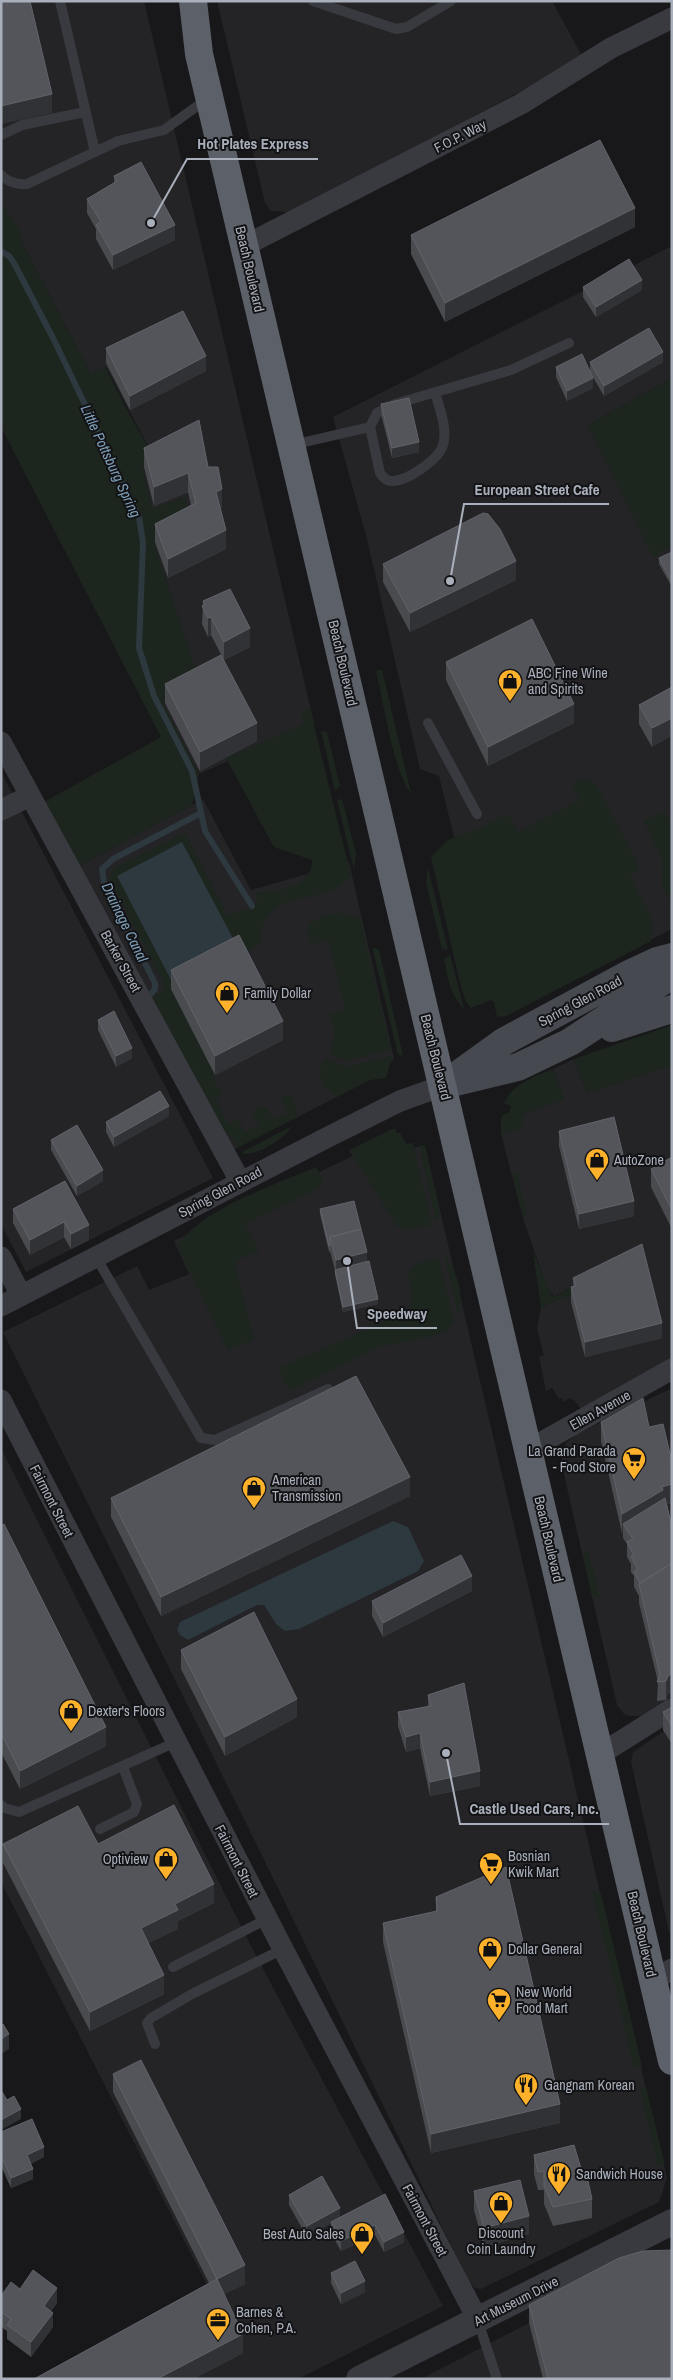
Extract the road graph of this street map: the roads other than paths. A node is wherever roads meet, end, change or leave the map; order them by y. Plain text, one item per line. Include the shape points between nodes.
1 (60, 1) edge
2 (177, 1) edge
3 (193, 1) edge
4 (313, 1) edge
5 (451, 1) edge
6 (672, 18) edge
7 (199, 54) junction
8 (209, 98) junction
9 (86, 112) junction
10 (1, 135) edge
11 (95, 152) junction
12 (1, 175) edge
13 (244, 246) junction
14 (569, 342) dead end
15 (435, 392) junction
16 (370, 427) junction
17 (291, 446) junction
18 (428, 724) dead end
19 (1, 742) edge
20 (30, 796) junction
21 (1, 810) edge
22 (477, 814) dead end
23 (672, 957) edge
24 (672, 975) edge
25 (672, 1009) edge
26 (570, 1042) junction
27 (442, 1086) junction
28 (240, 1181) junction
29 (1, 1257) edge
30 (96, 1257) junction
31 (21, 1295) junction
32 (1, 1306) edge
33 (672, 1369) edge
34 (328, 1388) edge
35 (1, 1400) edge
36 (528, 1450) junction
37 (672, 1709) edge
38 (176, 1742) junction
39 (599, 1755) junction
40 (123, 1767) junction
41 (1, 1805) edge
42 (100, 1829) dead end
43 (267, 1919) junction
44 (282, 1949) junction
45 (173, 1967) dead end
46 (662, 1975) edge
47 (155, 2044) dead end
48 (672, 2061) edge
49 (672, 2222) edge
50 (478, 2320) junction
51 (359, 2379) edge
52 (497, 2379) edge

1 - 9 lane
2 - 7 highway, Beach Boulevard
3 - 7 highway, Beach Boulevard
4 - 5 lane via 396,29 407,27
6 - 13 street, F.O.P. Way via 610,48 498,117
7 - 8 highway, Beach Boulevard
8 - 11 lane via 164,130 118,141
8 - 13 highway, Beach Boulevard
9 - 10 lane via 22,125
9 - 11 lane
11 - 12 lane via 27,184 6,180
13 - 17 highway, Beach Boulevard
14 - 15 lane via 511,370
15 - 16 lane via 377,412
15 - 16 lane via 443,420 444,443 428,464 401,479 390,482 380,473
16 - 17 lane
17 - 27 highway, Beach Boulevard
18 - 22 lane
19 - 20 street, Barker Street
20 - 21 street
20 - 28 street, Barker Street
23 - 27 main road, Spring Glen Road via 627,975 503,1042
24 - 26 main road, Spring Glen Road
25 - 26 main road
26 - 27 main road, Spring Glen Road via 518,1067
27 - 28 street, Spring Glen Road via 400,1101
27 - 36 highway, Beach Boulevard
28 - 30 street, Spring Glen Road
29 - 31 street
30 - 31 street, Spring Glen Road
30 - 34 lane via 201,1438 215,1440
31 - 32 street, Spring Glen Road
33 - 36 street, Ellen Avenue
35 - 38 street, Fairmont Street
36 - 39 highway, Beach Boulevard
37 - 39 street
38 - 40 lane
38 - 43 street, Fairmont Street
39 - 46 highway, Beach Boulevard
40 - 41 lane via 19,1812
40 - 42 lane via 137,1804 134,1812
43 - 44 street, Fairmont Street
43 - 45 lane
44 - 47 lane via 152,2018 147,2022
44 - 50 street, Fairmont Street
46 - 48 highway, Beach Boulevard
49 - 50 street, Art Museum Drive
50 - 51 street, Art Museum Drive
50 - 52 lane

